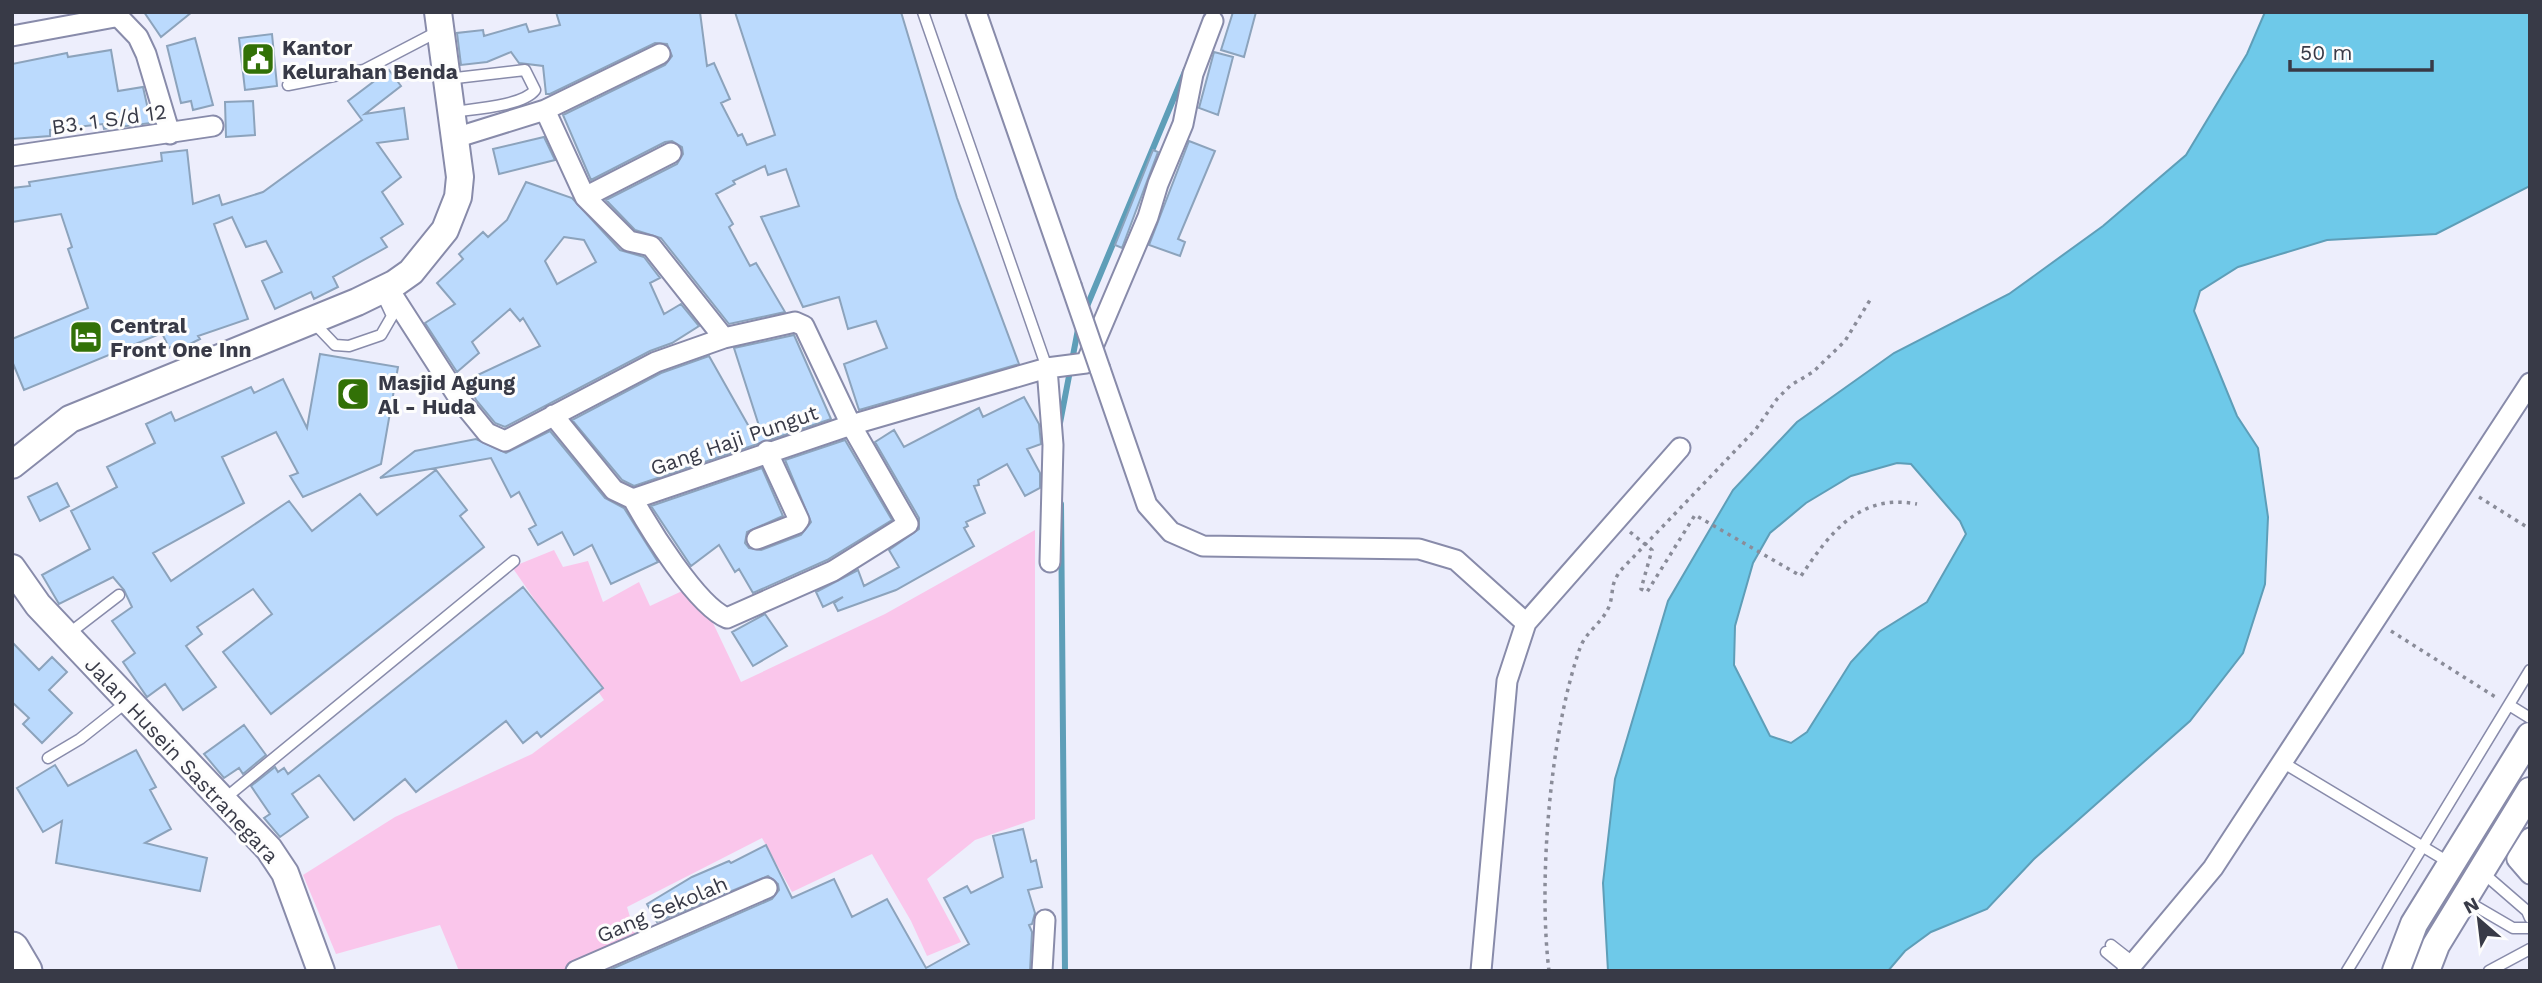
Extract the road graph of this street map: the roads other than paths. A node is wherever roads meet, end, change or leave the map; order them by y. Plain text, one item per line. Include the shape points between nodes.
1 (923, 12) edge
2 (976, 12) edge
3 (114, 15) edge
4 (439, 21) edge
5 (1213, 21) dead end
6 (12, 36) edge
7 (660, 54) dead end
8 (447, 79) junction
9 (288, 85) dead end
10 (545, 110) junction
11 (213, 126) dead end
12 (453, 126) junction
13 (170, 134) junction
14 (671, 153) dead end
15 (12, 156) edge
16 (585, 197) junction
17 (384, 290) junction
18 (312, 321) junction
19 (724, 338) junction
20 (1052, 367) junction
21 (2530, 383) edge
22 (553, 415) junction
23 (850, 425) junction
24 (1680, 448) dead end
25 (767, 452) junction
26 (12, 465) edge
27 (633, 499) junction
28 (757, 540) dead end
29 (514, 561) dead end
30 (1050, 562) dead end
31 (12, 568) edge
32 (119, 596) dead end
33 (1526, 623) junction
34 (66, 635) junction
35 (2530, 670) edge
36 (128, 700) junction
37 (2509, 705) junction
38 (2530, 718) edge
39 (2530, 736) edge
40 (48, 758) dead end
41 (2282, 762) junction
42 (2530, 791) edge
43 (223, 800) junction
44 (2530, 838) edge
45 (2423, 847) junction
46 (2451, 864) junction
47 (2482, 872) junction
48 (2530, 874) edge
49 (767, 888) dead end
50 (2465, 899) junction
51 (2530, 918) edge
52 (1045, 920) dead end
53 (2530, 928) edge
54 (12, 949) edge
55 (2108, 949) dead end
56 (2530, 949) edge
57 (2129, 969) edge
58 (25, 971) edge
59 (321, 971) edge
60 (576, 971) edge
61 (1042, 971) edge
62 (1481, 971) edge
63 (2347, 971) edge
64 (2396, 971) edge
65 (2426, 971) edge
66 (2489, 971) edge

1 - 20 lane
2 - 33 street, bridge via 1147,505 1171,532 1203,546 1419,549 1456,560
3 - 6 street
3 - 13 street via 138,37
4 - 8 main road
4 - 9 lane via 365,70
5 - 20 street, Gang Haji Pungut via 1193,74 1183,124 1090,360
7 - 10 street
8 - 12 main road
8 - 12 lane via 525,70 535,90
10 - 12 street
10 - 16 street
11 - 13 street, B3. 1 S/d 12
12 - 17 main road via 460,177 458,197 445,230 411,272
13 - 15 street, B3. 1 S/d 12
14 - 16 street
16 - 19 street via 629,241 651,246
17 - 18 main road
17 - 18 lane via 392,316 381,335 349,346 335,345
17 - 22 street, Gang Haji Pungut via 487,433 505,441
18 - 26 main road via 70,419
19 - 22 street, Gang Haji Pungut via 656,362
19 - 23 street, Gang Haji Pungut via 800,323
20 - 23 street, Gang Haji Pungut
20 - 30 street
21 - 41 street
22 - 27 street, Gang Haji Pungut via 614,490
23 - 25 street, Gang Haji Pungut
23 - 27 street, Gang Haji Pungut via 908,519 907,527 833,571 727,618 688,582
24 - 33 street
25 - 27 street, Gang Haji Pungut
25 - 28 street via 799,520
29 - 43 lane
31 - 34 main road, Jalan Husein Sastranegara
32 - 34 lane
33 - 62 street via 1507,681
34 - 36 main road, Jalan Husein Sastranegara
35 - 37 lane
36 - 40 lane
36 - 43 main road, Jalan Husein Sastranegara
37 - 38 lane
37 - 45 lane
39 - 46 main road
41 - 45 lane
41 - 57 street via 2213,868
42 - 47 main road
43 - 59 main road, Jalan Husein Sastranegara via 281,867
44 - 48 street via 2517,859
45 - 46 lane
45 - 63 lane
46 - 64 main road via 2414,924
47 - 50 main road
47 - 51 lane
49 - 60 street, Gang Sekolah
50 - 53 lane via 2513,928
50 - 65 main road
52 - 61 street
54 - 58 highway
55 - 57 lane
56 - 66 lane

